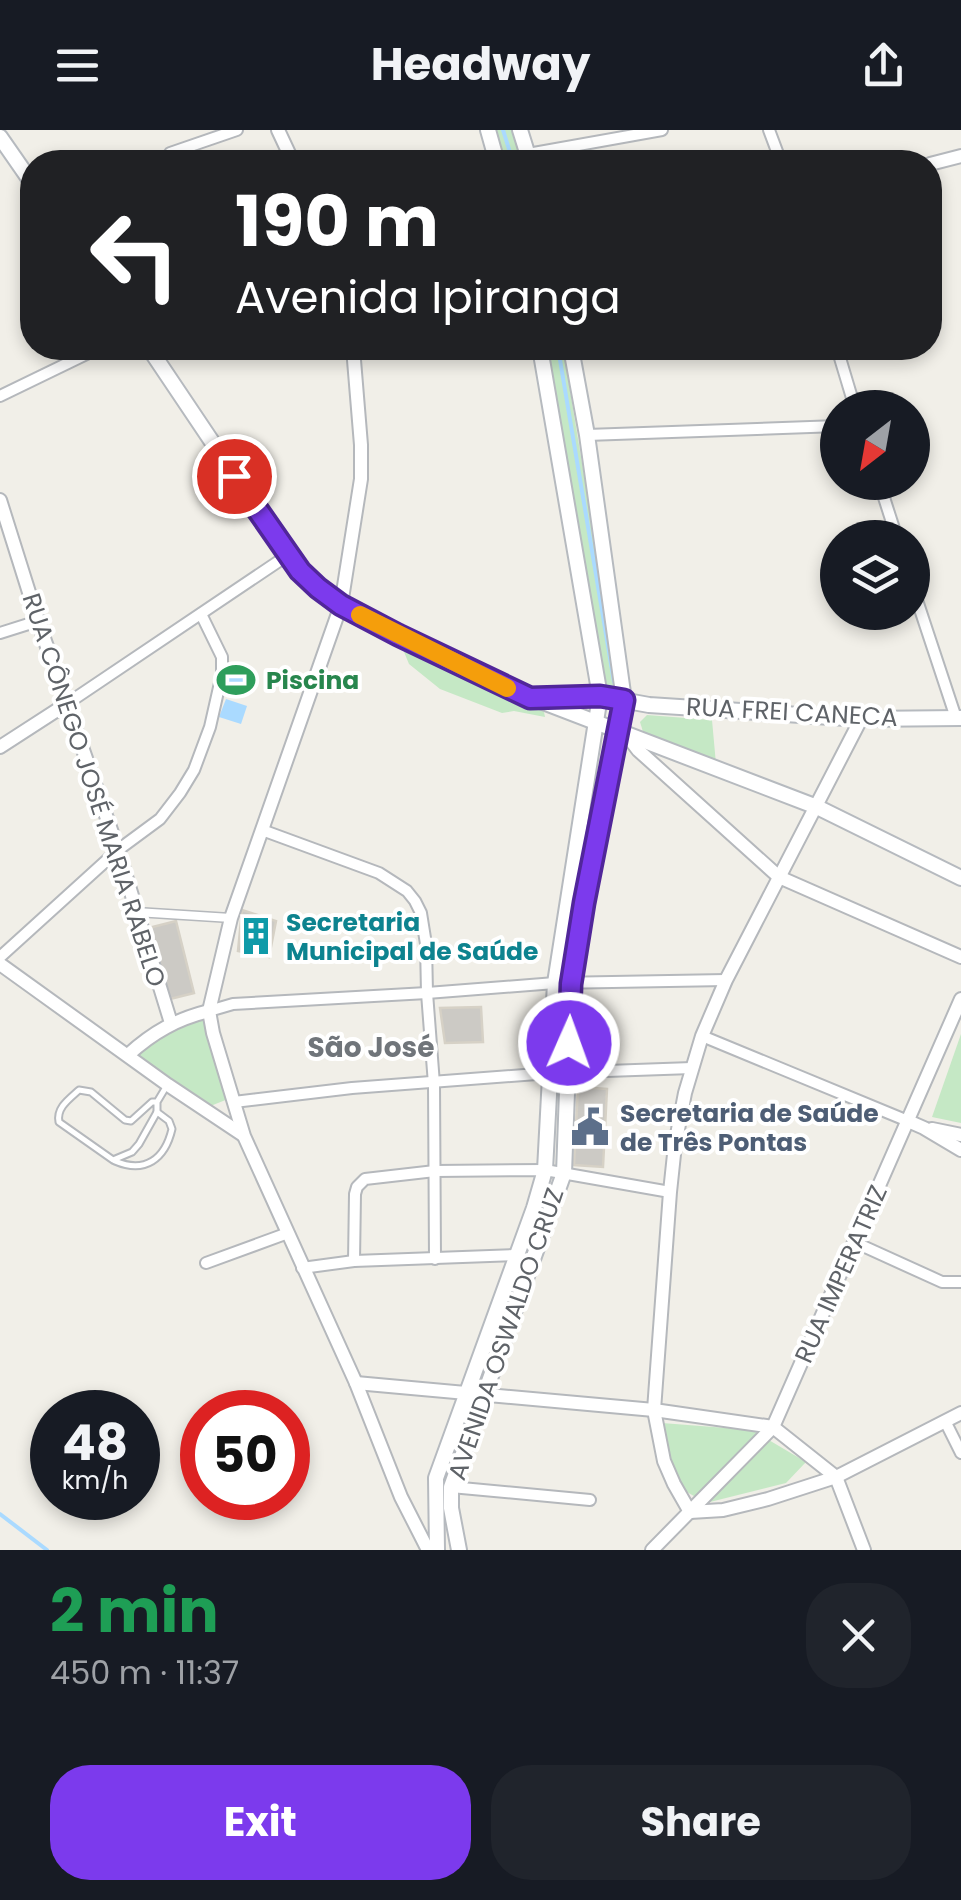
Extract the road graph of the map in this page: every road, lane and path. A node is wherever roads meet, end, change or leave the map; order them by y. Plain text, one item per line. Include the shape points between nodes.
1 (237, 130) edge
2 (662, 130) edge
3 (0, 132) edge
4 (179, 150) edge
5 (567, 150) edge
6 (20, 164) edge
7 (74, 360) edge
8 (157, 360) edge
9 (354, 360) edge
10 (542, 360) edge
11 (572, 360) edge
12 (841, 360) edge
13 (850, 390) edge
14 (0, 396) edge
15 (820, 427) edge
16 (587, 435) junction
17 (0, 500) edge
18 (288, 556) junction
19 (341, 605) junction
20 (201, 614) junction
21 (38, 621) junction
22 (928, 630) edge
23 (0, 633) edge
24 (600, 696) junction
25 (530, 698) junction
26 (624, 700) junction
27 (68, 702) junction
28 (959, 718) edge
29 (861, 719) junction
30 (596, 724) junction
31 (621, 731) junction
32 (640, 745) junction
33 (0, 747) edge
34 (817, 806) junction
35 (262, 830) junction
36 (118, 850) junction
37 (779, 876) junction
38 (961, 878) edge
39 (136, 912) junction
40 (230, 918) junction
41 (961, 957) edge
42 (0, 960) edge
43 (726, 980) junction
44 (554, 983) junction
45 (571, 984) junction
46 (427, 993) junction
47 (961, 999) edge
48 (210, 1011) junction
49 (171, 1023) junction
50 (702, 1036) junction
51 (128, 1055) junction
52 (692, 1068) junction
53 (550, 1073) junction
54 (568, 1073) junction
55 (434, 1084) junction
56 (168, 1085) junction
57 (157, 1102) junction
58 (234, 1102) junction
59 (157, 1112) junction
60 (208, 1112) junction
61 (908, 1121) junction
62 (924, 1128) junction
63 (961, 1134) edge
64 (244, 1136) junction
65 (961, 1150) edge
66 (113, 1160) junction
67 (436, 1170) junction
68 (545, 1170) junction
69 (564, 1173) junction
70 (670, 1192) junction
71 (288, 1232) junction
72 (854, 1242) junction
73 (516, 1255) junction
74 (435, 1259) junction
75 (354, 1261) junction
76 (206, 1263) dead end
77 (302, 1268) junction
78 (961, 1282) edge
79 (356, 1383) junction
80 (476, 1393) junction
81 (654, 1410) junction
82 (961, 1413) edge
83 (944, 1421) junction
84 (774, 1427) junction
85 (961, 1453) edge
86 (836, 1477) junction
87 (451, 1488) junction
88 (590, 1500) dead end
89 (690, 1512) junction
90 (428, 1550) edge
91 (437, 1550) edge
92 (459, 1550) edge
93 (652, 1550) edge
94 (864, 1550) edge

1 - 4 street
2 - 5 street
3 - 6 main road
7 - 14 street
8 - 18 main road
9 - 19 street via 361,478
10 - 24 main road, AVENIDA OSWALDO CRUZ
11 - 16 main road, AVENIDA OSWALDO CRUZ
12 - 13 street
15 - 16 street
16 - 26 main road, AVENIDA OSWALDO CRUZ
17 - 21 street, RUA CÔNEGO JOSÉ MARIA RABELO
18 - 19 main road
18 - 20 street
19 - 25 main road
19 - 35 street
20 - 27 street
20 - 36 street via 222,657 210,727 180,793 160,819
21 - 23 street
21 - 27 street, RUA CÔNEGO JOSÉ MARIA RABELO
22 - 28 street
24 - 25 main road, RUA FREI CANECA
24 - 26 main road, RUA FREI CANECA
24 - 30 main road, AVENIDA OSWALDO CRUZ
25 - 30 main road
26 - 29 main road, RUA FREI CANECA
26 - 31 main road, AVENIDA OSWALDO CRUZ
27 - 33 street
27 - 36 street, RUA CÔNEGO JOSÉ MARIA RABELO
28 - 29 main road, RUA FREI CANECA
29 - 34 street
30 - 31 main road
30 - 44 main road, AVENIDA OSWALDO CRUZ
31 - 32 main road
31 - 45 main road, AVENIDA OSWALDO CRUZ
32 - 34 main road
32 - 37 street
34 - 37 street
34 - 38 main road
35 - 40 street
35 - 46 street via 379,873 415,901 426,944
36 - 39 street, RUA CÔNEGO JOSÉ MARIA RABELO
36 - 42 street
37 - 41 street
37 - 43 street
39 - 40 street
39 - 49 street, RUA CÔNEGO JOSÉ MARIA RABELO
40 - 48 street
42 - 51 street
43 - 45 street
43 - 50 street
44 - 45 street
44 - 46 street
44 - 53 main road, AVENIDA OSWALDO CRUZ
45 - 54 main road, AVENIDA OSWALDO CRUZ
46 - 48 street via 233,1004
46 - 55 street
47 - 61 street, RUA IMPERATRIZ
48 - 49 street
48 - 58 street
49 - 51 street
50 - 52 street
50 - 61 street
51 - 56 street
52 - 54 street
52 - 70 street
53 - 54 street
53 - 55 street
53 - 68 main road, AVENIDA OSWALDO CRUZ
54 - 69 main road, AVENIDA OSWALDO CRUZ
55 - 58 street
55 - 67 street
56 - 57 lane
56 - 60 street
57 - 59 lane
57 - 66 lane via 130,1122 85,1089 61,1108 59,1122
58 - 60 street
58 - 64 street
59 - 66 lane via 132,1152
59 - 66 lane via 172,1129 164,1149 140,1167
60 - 64 street
61 - 62 street
61 - 72 street, RUA IMPERATRIZ
62 - 63 street
62 - 65 street
64 - 71 street
67 - 68 street
67 - 74 street
67 - 75 street via 360,1181
68 - 69 street
68 - 73 main road, AVENIDA OSWALDO CRUZ
69 - 70 street
69 - 80 main road, AVENIDA OSWALDO CRUZ
70 - 81 street
71 - 76 street
71 - 77 street
72 - 78 street via 942,1282
72 - 84 street, RUA IMPERATRIZ
73 - 74 street
73 - 80 main road, AVENIDA OSWALDO CRUZ
74 - 75 street
75 - 77 street
77 - 79 street
79 - 80 street
79 - 90 street
80 - 81 street
80 - 87 main road, AVENIDA OSWALDO CRUZ
80 - 91 main road, AVENIDA OSWALDO CRUZ via 436,1478
81 - 84 street
81 - 89 street via 664,1461
82 - 83 street
83 - 85 street
83 - 86 street
84 - 86 street
84 - 89 street
86 - 89 street via 724,1510
86 - 94 street
87 - 88 street
87 - 92 main road, AVENIDA OSWALDO CRUZ
89 - 93 street

